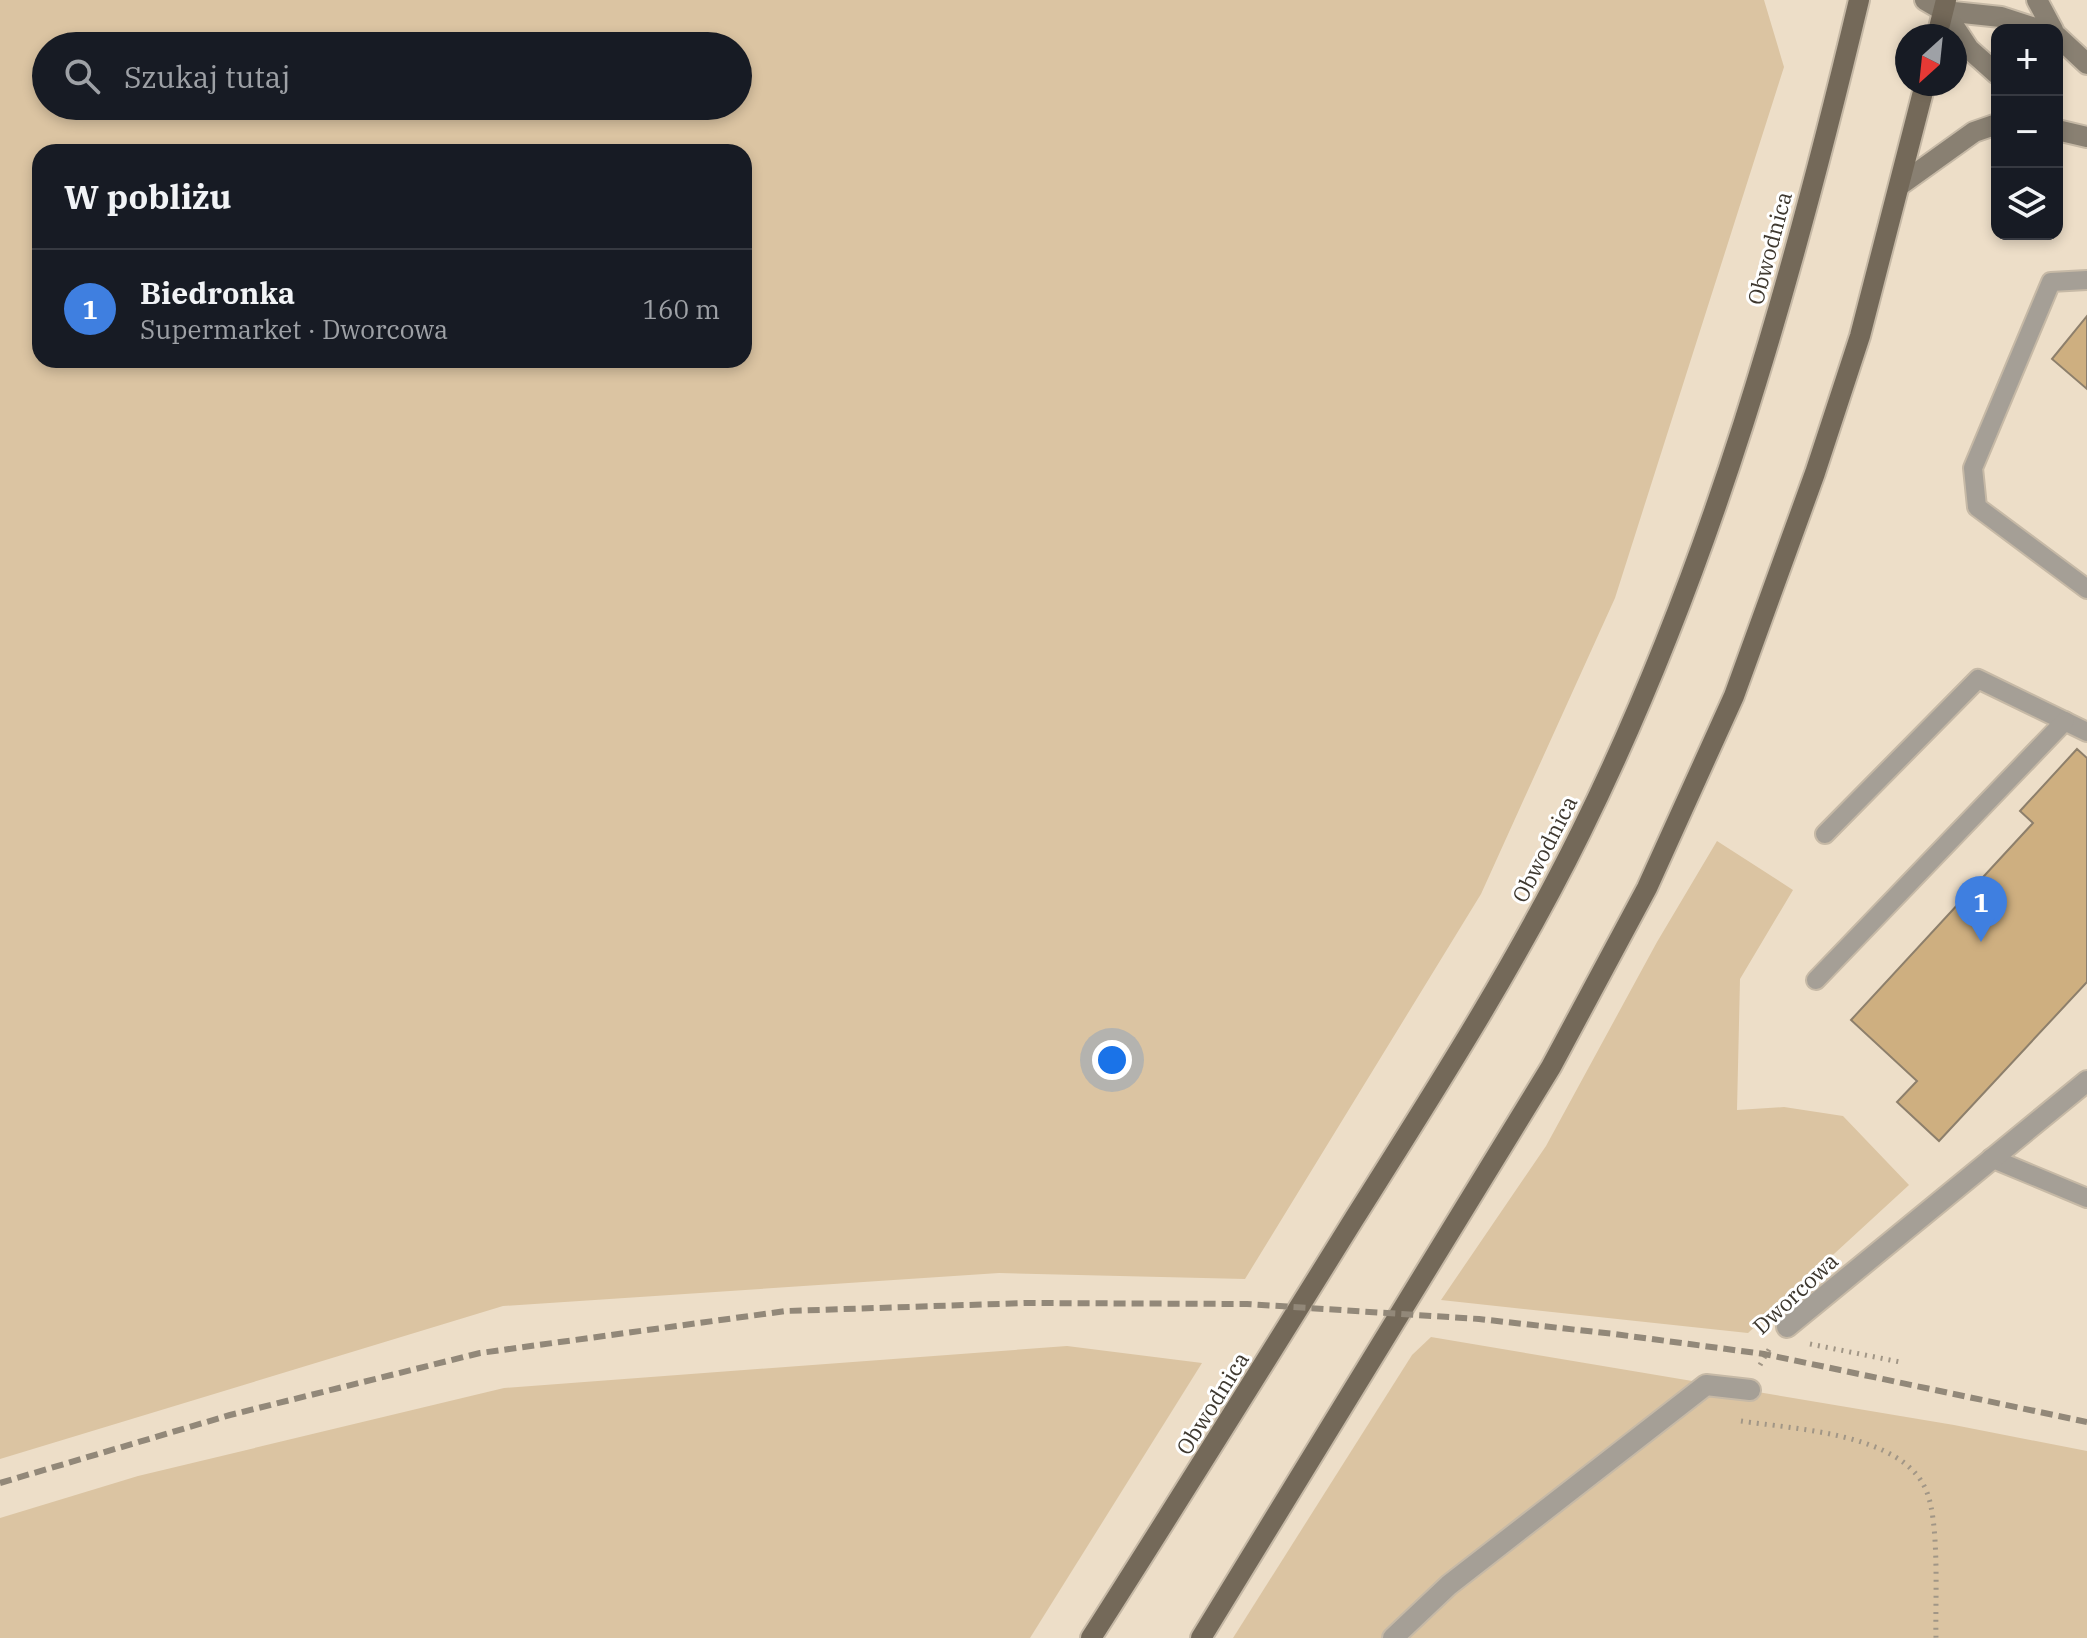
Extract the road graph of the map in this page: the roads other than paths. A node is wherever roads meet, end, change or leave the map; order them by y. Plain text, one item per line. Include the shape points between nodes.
1 (1859, 0) edge
2 (1925, 0) edge
3 (2037, 0) edge
4 (1945, 5) edge
5 (2023, 24) edge
6 (2050, 24) edge
7 (2063, 42) edge
8 (2087, 64) edge
9 (1991, 69) edge
10 (1922, 96) edge
11 (1991, 125) edge
12 (1900, 185) junction
13 (2087, 280) edge
14 (2087, 563) edge
15 (2081, 584) edge
16 (2065, 721) junction
17 (2087, 732) edge
18 (1825, 834) dead end
19 (1816, 980) dead end
20 (2087, 1081) edge
21 (2078, 1101) edge
22 (1991, 1158) junction
23 (2087, 1198) edge
24 (1783, 1333) road end
25 (1750, 1390) road end
26 (1091, 1638) edge
27 (1201, 1638) edge
28 (1393, 1638) edge

1 - 26 main road, Obwodnica via 1748,414 1698,562 1582,830 1523,944 1434,1092
2 - 4 street
3 - 6 street
4 - 5 street
4 - 9 street via 1969,49
7 - 8 street
10 - 12 main road
11 - 12 street via 1950,147
12 - 27 main road via 1860,336 1734,696 1626,932 1551,1067
13 - 15 lane via 2051,282 1973,468 1977,507
14 - 15 lane
16 - 17 lane
16 - 18 lane via 1978,679
16 - 19 lane
20 - 21 street, Dworcowa
21 - 22 street, Dworcowa
22 - 23 lane
22 - 24 street, Dworcowa
25 - 28 street via 1706,1385 1449,1585

